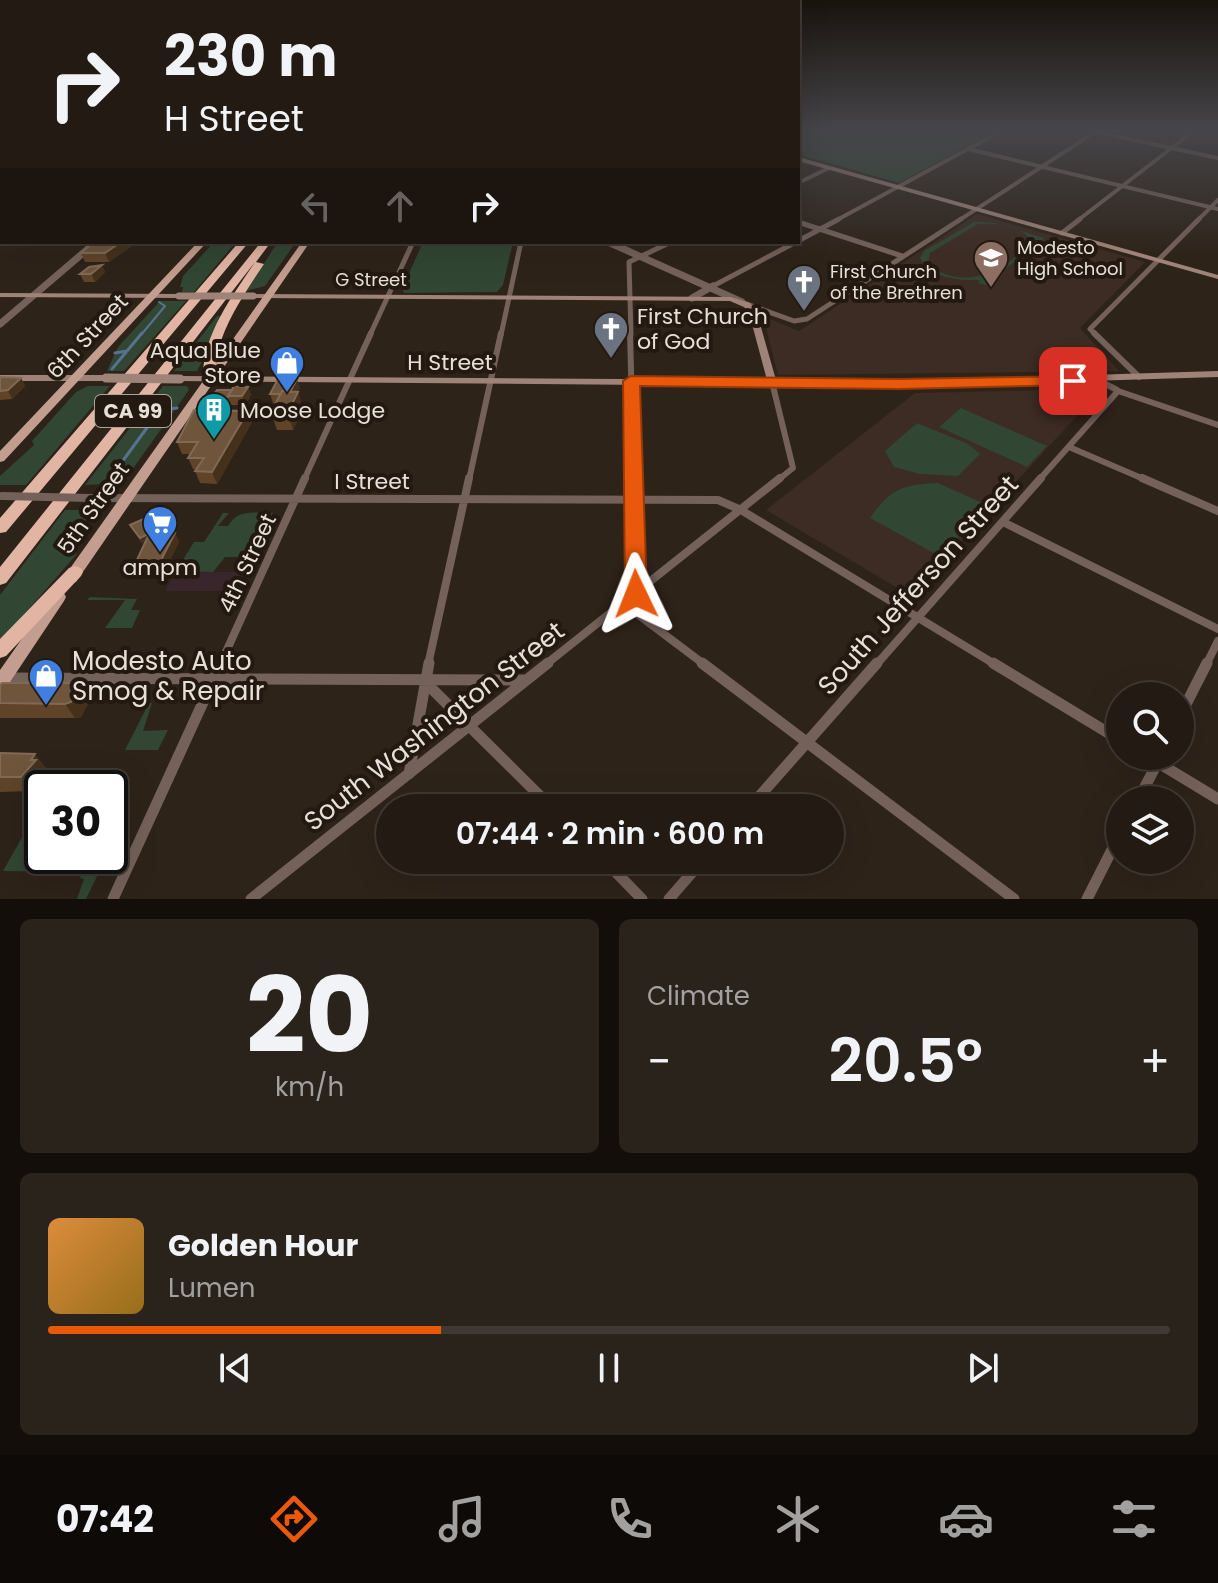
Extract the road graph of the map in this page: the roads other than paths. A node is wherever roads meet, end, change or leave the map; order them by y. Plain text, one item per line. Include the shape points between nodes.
1 (821, 172) edge
2 (843, 172) edge
3 (925, 172) edge
4 (1032, 172) edge
5 (1065, 172) edge
6 (1140, 172) edge
7 (800, 182) edge
8 (1122, 186) junction
9 (897, 187) junction
10 (1218, 200) edge
11 (1214, 208) edge
12 (975, 209) junction
13 (800, 223) edge
14 (820, 229) junction
15 (1062, 233) junction
16 (800, 239) edge
17 (94, 244) edge
18 (201, 244) edge
19 (242, 244) edge
20 (264, 244) edge
21 (272, 244) edge
22 (305, 244) edge
23 (412, 244) edge
24 (521, 244) edge
25 (613, 244) edge
26 (667, 244) edge
27 (791, 244) edge
28 (640, 256) junction
29 (902, 256) junction
30 (1158, 260) junction
31 (1218, 277) edge
32 (713, 286) junction
33 (0, 295) edge
34 (33, 295) junction
35 (153, 296) junction
36 (269, 296) junction
37 (388, 296) junction
38 (509, 296) junction
39 (628, 297) junction
40 (692, 298) junction
41 (742, 302) junction
42 (0, 324) edge
43 (1218, 373) edge
44 (1139, 377) junction
45 (0, 378) edge
46 (74, 379) junction
47 (209, 379) junction
48 (351, 379) junction
49 (1115, 379) junction
50 (491, 380) junction
51 (1098, 380) junction
52 (631, 381) junction
53 (772, 382) junction
54 (1117, 391) junction
55 (1218, 425) edge
56 (1069, 447) junction
57 (0, 458) edge
58 (1, 496) edge
59 (128, 498) junction
60 (297, 499) junction
61 (465, 499) junction
62 (632, 500) junction
63 (741, 510) junction
64 (1218, 511) edge
65 (1003, 522) junction
66 (0, 528) edge
67 (75, 572) junction
68 (0, 579) edge
69 (636, 594) junction
70 (624, 604) junction
71 (918, 617) junction
72 (1218, 629) edge
73 (1218, 641) edge
74 (0, 651) edge
75 (213, 680) junction
76 (528, 680) junction
77 (2, 681) edge
78 (425, 682) junction
79 (1194, 688) edge
80 (471, 726) junction
81 (1106, 731) edge
82 (807, 743) junction
83 (1175, 770) edge
84 (409, 774) junction
85 (538, 794) edge
86 (761, 794) edge
87 (1218, 799) edge
88 (1106, 862) edge
89 (618, 874) edge
90 (691, 874) edge
91 (267, 894) edge
92 (113, 899) edge
93 (251, 899) edge
94 (642, 899) edge
95 (669, 899) edge
96 (1014, 899) edge
97 (1087, 899) edge

1 - 7 street
2 - 9 main road
3 - 9 street
4 - 12 street
5 - 8 street
6 - 8 street
8 - 11 street
8 - 15 street
9 - 12 main road
9 - 14 street
10 - 11 street
11 - 30 street
12 - 15 main road
12 - 29 street
13 - 14 street
14 - 16 street
14 - 29 street
15 - 30 main road
17 - 34 street
18 - 35 main road, 6th Street
19 - 66 highway, CA 99
20 - 68 highway, CA 99
21 - 47 highway via 233,304 210,357
22 - 36 main road, 5th Street
23 - 37 street, 4th Street
24 - 38 street
25 - 28 street
26 - 28 street
27 - 32 street
28 - 32 street
28 - 39 street via 629,262
29 - 41 street via 798,322
30 - 31 main road
30 - 44 street via 1090,329
32 - 40 street
32 - 41 street
33 - 34 main road, G Street
34 - 35 main road, G Street
34 - 42 street
35 - 36 main road, G Street, bridge
35 - 46 main road, 6th Street
36 - 37 main road, G Street
36 - 47 main road, 5th Street
37 - 38 main road, G Street
37 - 48 street, 4th Street
38 - 39 main road, G Street
38 - 50 street
39 - 40 main road, G Street
39 - 52 street
40 - 41 main road, G Street
41 - 53 main road via 753,313
43 - 44 main road, H Street
44 - 49 main road, H Street
45 - 46 main road, H Street
46 - 47 main road, H Street, bridge
46 - 57 main road, 6th Street
47 - 48 main road, H Street
47 - 59 main road, 5th Street
48 - 50 main road, H Street
48 - 60 street, 4th Street
49 - 51 main road, H Street
49 - 54 street
50 - 52 main road, H Street
50 - 61 street
51 - 53 main road, H Street
51 - 54 street
52 - 53 main road, H Street
52 - 62 street
53 - 63 street, South Washington Street via 793,468
54 - 55 street
54 - 56 street, South Jefferson Street
56 - 64 street
56 - 65 street, South Jefferson Street
58 - 59 street, I Street, bridge
59 - 60 street, I Street
59 - 67 main road, 5th Street
60 - 61 street, I Street
60 - 75 street, 4th Street
61 - 62 street, I Street
61 - 78 street
62 - 63 street, I Street via 718,500
62 - 69 street
63 - 69 street, South Washington Street
63 - 71 street, I Street
65 - 71 street, South Jefferson Street
65 - 72 street
67 - 74 highway
67 - 77 main road, 5th Street
69 - 70 street, South Washington Street
70 - 76 street, South Washington Street
70 - 82 street
71 - 81 street, I Street
71 - 82 street, South Jefferson Street
73 - 79 street
75 - 77 street
75 - 78 street
75 - 92 street, 4th Street
76 - 78 street
76 - 80 street, South Washington Street
78 - 80 street
78 - 84 street
80 - 84 street, South Washington Street
80 - 85 street
82 - 86 street, South Jefferson Street
82 - 96 street
83 - 87 street
84 - 91 street, South Washington Street
88 - 97 street
89 - 94 street
90 - 95 street
91 - 93 street, South Washington Street

